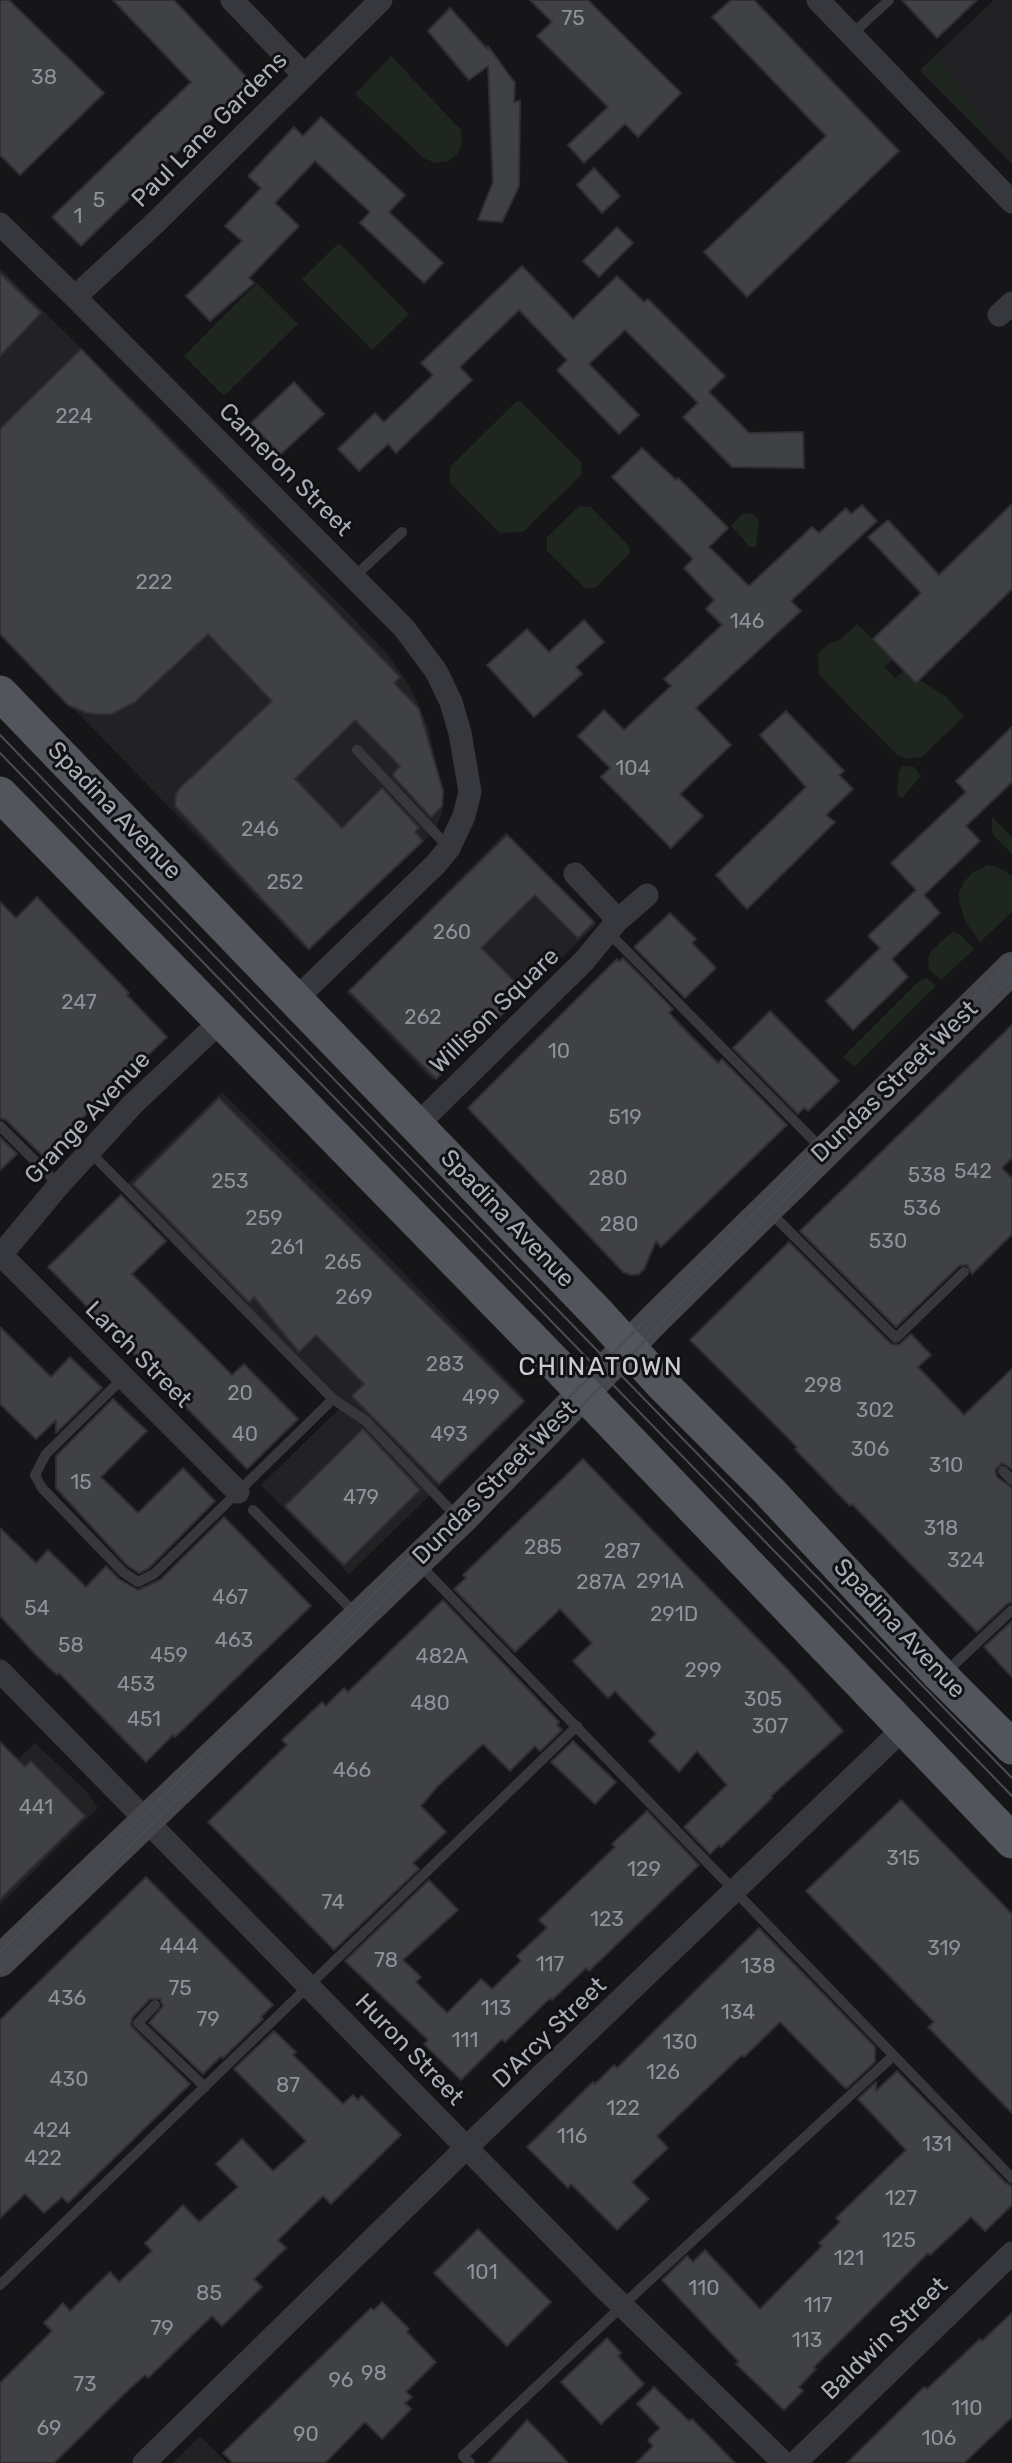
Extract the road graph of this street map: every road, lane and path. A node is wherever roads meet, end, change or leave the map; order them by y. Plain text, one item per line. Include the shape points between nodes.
1 (232, 0) edge
2 (381, 0) edge
3 (818, 0) edge
4 (890, 0) edge
5 (851, 35) junction
6 (304, 75) junction
7 (1012, 202) edge
8 (0, 224) edge
9 (75, 297) junction
10 (401, 532) dead end
11 (354, 577) junction
12 (0, 693) edge
13 (357, 750) dead end
14 (0, 794) edge
15 (449, 848) junction
16 (575, 874) dead end
17 (647, 895) dead end
18 (613, 926) junction
19 (1012, 968) edge
20 (296, 999) junction
21 (221, 1021) junction
22 (416, 1125) junction
23 (0, 1126) edge
24 (824, 1151) junction
25 (90, 1152) junction
26 (59, 1185) junction
27 (766, 1208) junction
28 (1, 1256) edge
29 (964, 1272) dead end
30 (628, 1347) junction
31 (123, 1378) junction
32 (584, 1394) junction
33 (333, 1399) junction
34 (1003, 1471) dead end
35 (1012, 1480) edge
36 (238, 1493) junction
37 (253, 1510) dead end
38 (460, 1520) junction
39 (417, 1561) junction
40 (1012, 1610) edge
41 (360, 1617) junction
42 (0, 1671) edge
43 (942, 1676) junction
44 (576, 1726) junction
45 (904, 1729) junction
46 (1012, 1747) edge
47 (147, 1820) junction
48 (1012, 1840) edge
49 (735, 1890) junction
50 (1, 1959) edge
51 (310, 1986) junction
52 (155, 2005) dead end
53 (893, 2056) junction
54 (205, 2087) junction
55 (467, 2147) junction
56 (1012, 2178) edge
57 (1012, 2253) edge
58 (0, 2285) edge
59 (622, 2306) junction
60 (144, 2463) edge
61 (470, 2463) edge
62 (784, 2463) edge
63 (795, 2463) edge

1 - 6 street
2 - 6 street, Paul Lane Gardens
3 - 5 street
4 - 5 lane
5 - 7 street
6 - 9 street, Paul Lane Gardens
8 - 9 street, Cameron Street
9 - 11 street, Cameron Street
10 - 11 lane
11 - 15 street, Cameron Street via 404,628 436,671 451,702 470,792
12 - 20 main road, Spadina Avenue
13 - 15 lane
14 - 21 main road
15 - 20 street
16 - 18 street
17 - 18 street, Willison Square
18 - 22 street, Willison Square via 584,961
18 - 24 lane via 709,1034
19 - 24 main road, Dundas Street West
20 - 22 main road, Spadina Avenue
21 - 25 street, Grange Avenue via 133,1104
21 - 32 main road
22 - 30 main road, Spadina Avenue
23 - 26 lane
24 - 27 main road, Dundas Street West
25 - 26 street, Grange Avenue
25 - 33 lane
26 - 28 street, Grange Avenue
27 - 29 lane via 896,1338
27 - 30 main road, Dundas Street West
28 - 31 street, Larch Street
30 - 32 main road, Dundas Street West
30 - 43 main road, Spadina Avenue
31 - 36 street, Larch Street
31 - 36 lane via 46,1454 36,1475 42,1488 122,1572 138,1582 154,1574
32 - 38 main road, Dundas Street West
32 - 45 main road
33 - 36 lane
33 - 38 lane via 366,1421
34 - 35 lane
37 - 41 lane
38 - 39 main road, Dundas Street West
39 - 41 main road, Dundas Street West
39 - 44 lane
40 - 43 lane
41 - 47 main road, Dundas Street West
42 - 47 street, Huron Street
43 - 46 main road, Spadina Avenue
44 - 49 lane
44 - 51 lane
45 - 48 main road
45 - 49 street, D'Arcy Street
47 - 50 main road, Dundas Street West
47 - 51 street, Huron Street
49 - 53 lane
49 - 55 street, D'Arcy Street
51 - 54 lane
51 - 55 street, Huron Street
52 - 54 lane via 138,2023
53 - 56 lane
53 - 59 lane
54 - 58 lane
55 - 59 street, Huron Street
55 - 60 street, D'Arcy Street
57 - 63 street, Baldwin Street
59 - 61 lane via 463,2456
59 - 62 street, Huron Street

